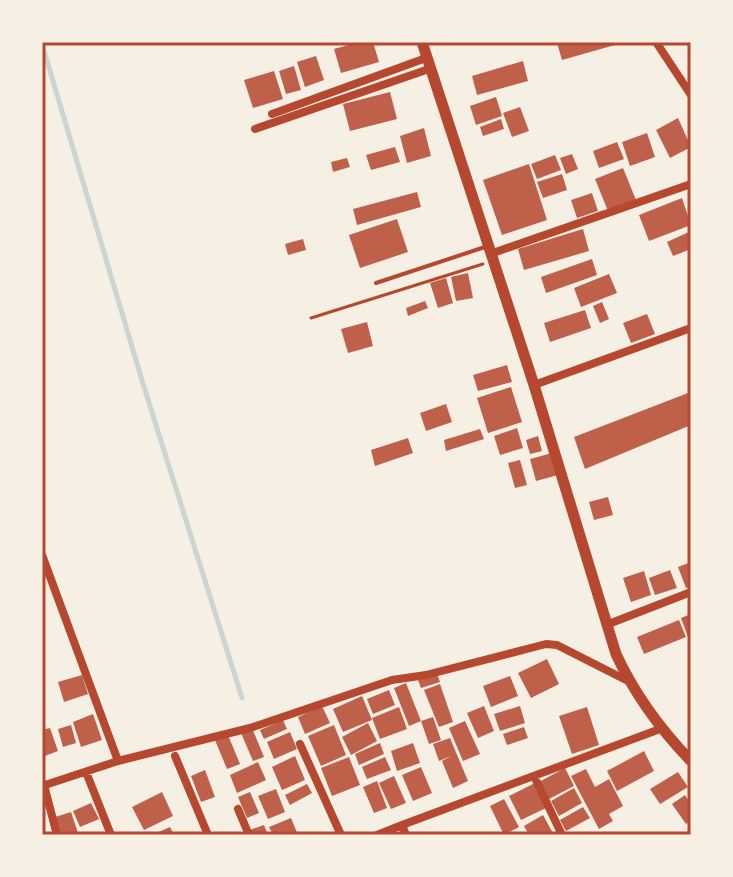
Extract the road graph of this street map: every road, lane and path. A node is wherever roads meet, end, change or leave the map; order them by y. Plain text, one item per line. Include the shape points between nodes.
1 (422, 42) edge
2 (656, 42) edge
3 (428, 63) junction
4 (691, 95) edge
5 (272, 114) dead end
6 (255, 129) dead end
7 (691, 184) edge
8 (490, 254) junction
9 (376, 283) dead end
10 (311, 318) dead end
11 (691, 328) edge
12 (534, 385) junction
13 (42, 555) edge
14 (691, 592) edge
15 (606, 625) junction
16 (628, 681) junction
17 (660, 729) junction
18 (300, 744) dead end
19 (175, 756) dead end
20 (118, 761) junction
21 (691, 761) edge
22 (86, 772) junction
23 (534, 776) junction
24 (43, 785) edge
25 (238, 809) dead end
26 (402, 825) junction
27 (57, 835) edge
28 (111, 835) edge
29 (208, 835) edge
30 (249, 835) edge
31 (341, 835) edge
32 (377, 835) edge
33 (406, 835) edge
34 (562, 835) edge

1 - 3 main road
2 - 4 street
3 - 5 street
3 - 6 street
3 - 8 main road
7 - 8 street
8 - 9 lane
8 - 10 path
8 - 12 main road
11 - 12 street
12 - 15 main road
13 - 20 street
14 - 15 street
15 - 16 main road
16 - 17 main road
16 - 20 street via 546,644 392,680 250,728
17 - 21 main road
17 - 23 street
18 - 31 street
19 - 29 street
20 - 22 street
22 - 24 street
22 - 28 street
23 - 26 street
23 - 34 street
24 - 27 street
25 - 30 street
26 - 32 street
26 - 33 street

